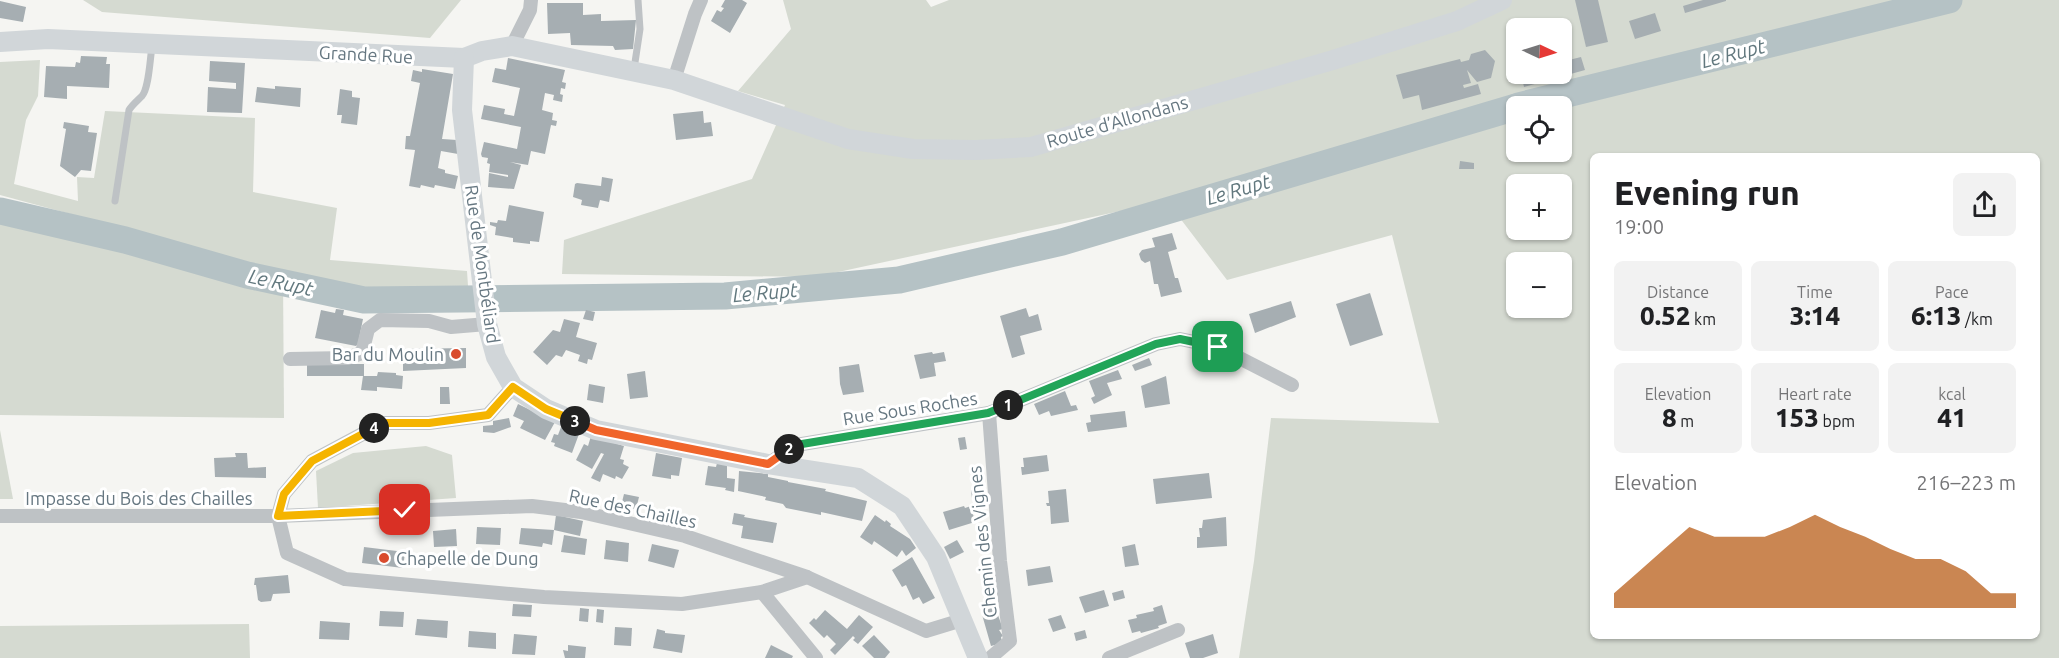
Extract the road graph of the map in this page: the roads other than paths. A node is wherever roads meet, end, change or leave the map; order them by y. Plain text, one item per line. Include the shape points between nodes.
1 (531, 0) edge
2 (638, 0) edge
3 (701, 0) edge
4 (1502, 0) edge
5 (0, 42) edge
6 (152, 44) junction
7 (512, 46) junction
8 (464, 58) junction
9 (633, 72) junction
10 (674, 80) junction
11 (725, 96) joint
12 (115, 201) dead end
13 (487, 324) junction
14 (290, 359) dead end
15 (1292, 385) dead end
16 (513, 387) junction
17 (988, 413) junction
18 (768, 464) junction
19 (0, 516) edge
20 (278, 516) junction
21 (807, 578) junction
22 (762, 592) junction
23 (962, 620) junction
24 (1178, 630) dead end
25 (816, 658) edge
26 (978, 658) edge
27 (990, 658) edge
28 (1109, 658) edge

1 - 7 street
2 - 9 lane via 640,29
3 - 10 street
4 - 11 main road, Route d’Allondans via 1457,21 1333,60 1031,147 913,149 848,139
5 - 6 main road, Grande Rue via 48,39
6 - 8 main road, Grande Rue
6 - 12 lane via 145,88 129,110
7 - 8 main road, Grande Rue
7 - 9 main road, Grande Rue
8 - 13 main road, Rue de Montbéliard via 462,110
9 - 10 main road, Grande Rue
10 - 11 main road, Grande Rue
13 - 14 street via 451,327 429,321 380,320 368,329 362,353 347,358
13 - 16 main road, Rue de Montbéliard via 496,357
15 - 17 street, Rue Sous Roches via 1218,347 1180,339 1156,344
16 - 18 main road, Rue de Montbéliard via 546,409 596,430
16 - 20 street via 488,415 429,423 383,423 312,461 284,494
17 - 18 street, Rue Sous Roches via 796,445
17 - 27 street, Chemin des Vignes via 1010,641
18 - 23 main road, Rue de Montbéliard via 858,478 902,506 936,557
19 - 20 street, Impasse du Bois des Chailles
20 - 21 street, Rue des Chailles via 532,506 685,536
20 - 22 street via 287,554 345,579 544,597 682,604
21 - 22 street
21 - 23 street, Rue des Chailles via 926,631
22 - 25 street
23 - 26 main road, Rue de Montbéliard
24 - 28 street

